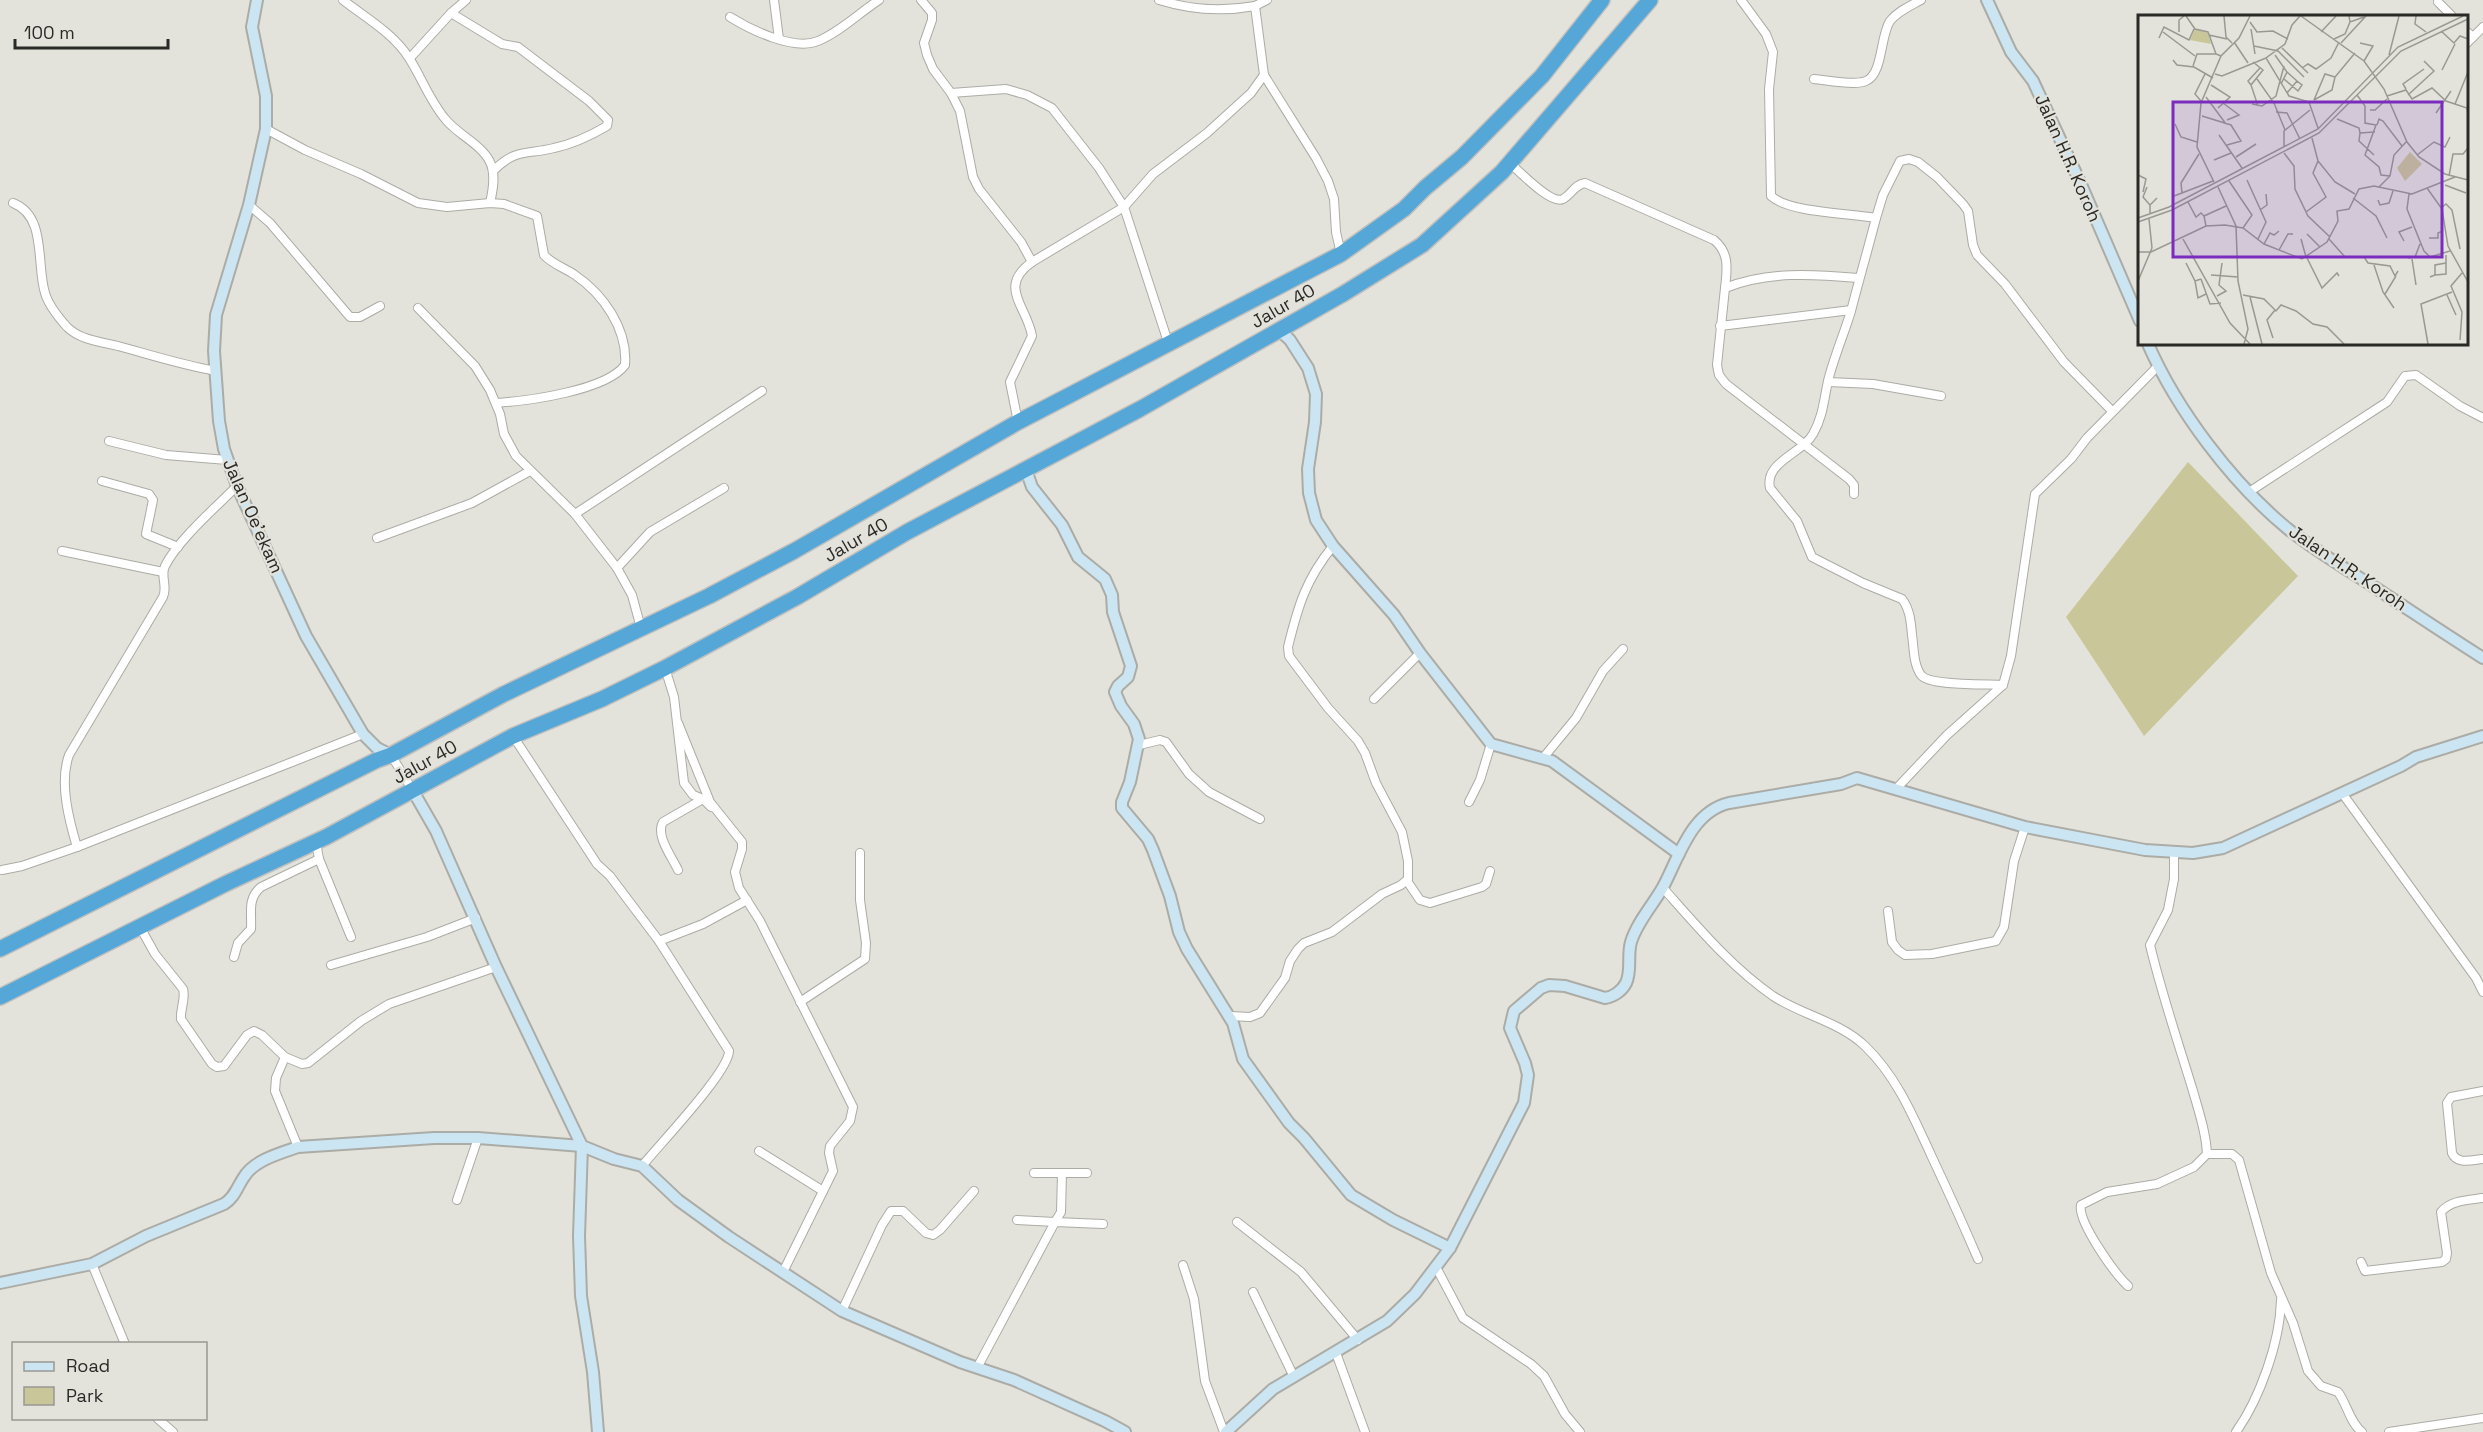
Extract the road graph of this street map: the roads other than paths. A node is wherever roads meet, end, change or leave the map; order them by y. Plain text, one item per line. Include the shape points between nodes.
1 (256, 0) edge
2 (344, 0) edge
3 (466, 0) edge
4 (774, 0) edge
5 (879, 0) edge
6 (921, 0) edge
7 (1159, 0) edge
8 (1267, 0) edge
9 (1602, 0) edge
10 (1650, 0) edge
11 (1741, 0) edge
12 (1921, 0) edge
13 (1987, 0) edge
14 (2438, 2) dead end
15 (1255, 6) junction
16 (451, 13) junction
17 (2451, 15) edge
18 (730, 17) dead end
19 (2483, 27) edge
20 (2468, 33) edge
21 (2473, 37) junction
22 (779, 39) junction
23 (2468, 42) edge
24 (410, 58) junction
25 (1264, 75) junction
26 (1814, 79) dead end
27 (951, 93) junction
28 (266, 129) junction
29 (1510, 164) junction
30 (493, 171) junction
31 (490, 202) junction
32 (13, 203) dead end
33 (249, 205) junction
34 (1124, 207) junction
35 (1876, 218) junction
36 (1341, 254) junction
37 (1032, 262) junction
38 (1858, 278) junction
39 (1725, 288) junction
40 (380, 306) dead end
41 (418, 308) dead end
42 (1851, 310) junction
43 (2138, 319) edge
44 (1720, 326) junction
45 (1278, 329) junction
46 (1168, 342) junction
47 (2148, 345) edge
48 (2158, 366) junction
49 (216, 371) junction
50 (1828, 382) junction
51 (762, 391) dead end
52 (1941, 396) dead end
53 (496, 403) junction
54 (2112, 411) junction
55 (2483, 418) edge
56 (1018, 422) junction
57 (109, 441) dead end
58 (1806, 444) junction
59 (227, 460) junction
60 (1026, 470) junction
61 (530, 471) junction
62 (102, 481) dead end
63 (237, 486) junction
64 (724, 488) dead end
65 (2249, 492) junction
66 (1854, 494) dead end
67 (575, 514) junction
68 (377, 537) dead end
69 (1333, 546) junction
70 (178, 547) junction
71 (62, 551) dead end
72 (617, 567) junction
73 (163, 572) junction
74 (641, 628) junction
75 (1623, 650) dead end
76 (1420, 654) junction
77 (2483, 658) edge
78 (665, 668) junction
79 (2003, 685) junction
80 (1374, 699) dead end
81 (678, 723) junction
82 (363, 734) junction
83 (513, 736) junction
84 (2483, 736) edge
85 (1491, 744) junction
86 (1139, 745) junction
87 (391, 755) junction
88 (1543, 758) junction
89 (1896, 789) junction
90 (413, 791) junction
91 (2342, 793) junction
92 (703, 799) junction
93 (1469, 802) dead end
94 (1260, 819) dead end
95 (725, 820) junction
96 (2025, 827) junction
97 (316, 842) junction
98 (77, 847) junction
99 (860, 853) dead end
100 (2174, 853) junction
101 (1679, 854) junction
102 (319, 860) junction
103 (2, 870) dead end
104 (678, 870) dead end
105 (1490, 871) dead end
106 (1407, 881) junction
107 (1663, 888) junction
108 (747, 900) junction
109 (1888, 910) dead end
110 (476, 918) junction
111 (140, 927) junction
112 (351, 937) dead end
113 (659, 941) junction
114 (0, 949) edge
115 (234, 957) dead end
116 (331, 965) dead end
117 (496, 967) junction
118 (2480, 976) edge
119 (2483, 992) edge
120 (0, 997) edge
121 (800, 1002) junction
122 (1230, 1016) junction
123 (285, 1057) junction
124 (2483, 1091) edge
125 (478, 1138) junction
126 (582, 1146) junction
127 (298, 1147) junction
128 (759, 1151) dead end
129 (2208, 1154) junction
130 (2483, 1159) edge
131 (642, 1166) junction
132 (1034, 1173) dead end
133 (1062, 1173) junction
134 (1087, 1173) dead end
135 (823, 1191) junction
136 (974, 1191) dead end
137 (2483, 1198) edge
138 (457, 1200) dead end
139 (1017, 1220) dead end
140 (1055, 1222) junction
141 (1237, 1222) dead end
142 (1103, 1224) dead end
143 (1450, 1248) junction
144 (1978, 1259) dead end
145 (2361, 1262) dead end
146 (92, 1264) junction
147 (1183, 1265) dead end
148 (1436, 1268) junction
149 (783, 1272) junction
150 (0, 1283) edge
151 (2128, 1286) dead end
152 (1253, 1292) dead end
153 (2281, 1299) junction
154 (842, 1311) junction
155 (1358, 1340) junction
156 (124, 1342) edge
157 (1336, 1353) junction
158 (977, 1368) junction
159 (1294, 1377) junction
160 (2483, 1418) edge
161 (158, 1420) edge
162 (173, 1432) edge
163 (598, 1432) edge
164 (1125, 1432) edge
165 (1227, 1432) edge
166 (1365, 1432) edge
167 (1580, 1432) edge
168 (2236, 1432) edge
169 (2362, 1432) edge
170 (2389, 1432) edge

1 - 28 street, Jalan Oe'ekam via 252,27 266,96
2 - 24 street via 387,33
3 - 16 street
4 - 22 street
5 - 22 street via 818,41 806,45
6 - 27 street via 932,13 924,43 927,55
7 - 15 street via 1215,10
8 - 15 street
9 - 36 highway, Jalur 40 via 1542,76 1462,157 1404,209
10 - 29 highway, Jalur 40
11 - 35 street via 1767,34 1773,52 1769,89 1771,196 1778,202 1811,210
12 - 26 street via 1889,23 1879,64 1867,81
13 - 43 street, Jalan H.R. Koroh via 2012,52 2034,81
14 - 17 street
15 - 25 street
16 - 24 street
16 - 30 street via 502,44 518,47 608,120 607,126 589,136 552,149 517,154
18 - 22 street
19 - 21 street
20 - 21 street
21 - 23 street
24 - 30 street via 447,122 488,158
25 - 34 street via 1251,93 1153,174
25 - 36 street via 1328,181
27 - 34 street via 1006,89 1052,108
27 - 37 street via 960,111 979,189
28 - 31 street via 418,203 447,207
28 - 33 street, Jalan Oe'ekam
29 - 39 street via 1556,200 1562,200 1575,186 1585,183 1714,240 1727,259
29 - 45 highway, Jalur 40 via 1422,245
30 - 31 street
31 - 53 street via 518,207 537,216 544,255 603,299 621,336 626,361 622,370 577,390
32 - 49 street via 30,216 41,255 46,296 68,328 87,339
33 - 40 street via 270,223 350,316 360,317
33 - 49 street, Jalan Oe'ekam via 216,315
34 - 37 street
34 - 46 street
35 - 38 street
35 - 54 street via 1900,161 1918,162 1937,177 1968,211 1977,255 2006,284 2064,362
36 - 46 highway, Jalur 40
37 - 56 street via 1020,272 1014,287 1032,333 1011,377
38 - 39 street via 1776,276
38 - 42 street
39 - 44 street
41 - 53 street via 474,366
42 - 44 street
42 - 50 street
44 - 58 street via 1719,375 1740,397
45 - 60 highway, Jalur 40
45 - 69 street via 1308,368 1316,394 1309,493 1316,520
46 - 56 highway, Jalur 40
47 - 48 street, Jalan H.R. Koroh
48 - 54 street
48 - 65 street, Jalan H.R. Koroh via 2182,407
49 - 59 street, Jalan Oe'ekam via 219,421
50 - 52 street via 1872,384
50 - 58 street via 1824,406
51 - 67 street
53 - 61 street via 509,447
54 - 79 street via 2035,494 2011,656
55 - 65 street via 2416,375 2404,375 2387,402
56 - 74 highway, Jalur 40 via 794,551
57 - 59 street via 166,455
58 - 66 street via 1849,479
58 - 79 street via 1780,464 1769,482 1797,521 1812,557 1902,599 1916,660 1926,680
59 - 63 street, Jalan Oe'ekam
60 - 78 highway, Jalur 40
60 - 86 street via 1032,487 1062,525 1078,557 1105,579 1112,595 1113,612 1131,666 1128,677 1115,692 1136,729
61 - 67 street
61 - 68 street via 472,503
62 - 70 street via 149,494 153,500 146,534
63 - 70 street
63 - 82 street, Jalan Oe'ekam via 306,636
64 - 72 street via 650,532
65 - 77 street, Jalan H.R. Koroh via 2319,553
67 - 72 street
69 - 76 street via 1394,615
69 - 106 street via 1316,566 1302,593 1289,656 1365,753 1402,832 1408,861
70 - 73 street
71 - 73 street
72 - 74 street via 632,595
73 - 98 street via 163,597 67,760 67,806
74 - 87 highway, Jalur 40 via 513,689
75 - 88 street via 1603,671 1576,718
76 - 80 street
76 - 85 street
78 - 81 street
78 - 83 highway, Jalur 40
79 - 89 street via 1947,735
81 - 92 street via 684,783 693,795
81 - 95 street via 710,802
82 - 87 street, Jalan Oe'ekam
82 - 98 street
83 - 90 highway, Jalur 40
83 - 113 street via 597,864
84 - 91 street via 2416,757
85 - 88 street
85 - 93 street
86 - 94 street via 1166,742 1189,774 1209,792
86 - 122 street via 1123,810 1148,839 1179,932
87 - 90 street
87 - 114 highway, Jalur 40
88 - 101 street
89 - 96 street
89 - 101 street via 1857,778 1721,805 1689,834
90 - 97 highway, Jalur 40
90 - 110 street
91 - 100 street via 2223,848
91 - 118 street
92 - 95 street
92 - 104 street via 660,826
95 - 108 street via 742,842 736,877
96 - 100 street
96 - 109 street via 2014,861 2004,927 1996,941 1932,954 1905,955 1892,942
97 - 102 street
97 - 111 highway, Jalur 40
98 - 103 street
99 - 121 street via 865,959
100 - 129 street via 2168,910 2150,945
101 - 107 street
102 - 112 street
102 - 115 street via 255,892 250,903 251,929 238,944
105 - 106 street via 1482,887 1430,903 1420,900
106 - 122 street via 1382,894 1332,932 1298,948 1285,978 1260,1013
107 - 143 street via 1634,934 1626,983 1615,995 1605,998 1549,985 1515,1011 1510,1028 1528,1075 1524,1103
107 - 144 street via 1749,977 1785,1003 1846,1032 1876,1057 1912,1114
108 - 113 street via 703,924
108 - 121 street
110 - 116 street
110 - 117 street
111 - 120 highway, Jalur 40
111 - 123 street via 155,954 183,989 182,1019 212,1064 224,1066 254,1031
113 - 131 street via 730,1054 704,1093
117 - 123 street via 389,1004 308,1063
117 - 126 street
118 - 119 street
121 - 135 street via 853,1107 850,1121 830,1146 834,1169
122 - 143 street via 1243,1059 1289,1123 1351,1195
123 - 127 street via 275,1091
124 - 130 street via 2451,1097 2447,1103 2454,1158
125 - 126 street
125 - 127 street
125 - 138 street
126 - 131 street
126 - 163 street via 581,1296
127 - 146 street via 249,1170 224,1204 146,1236
128 - 135 street
129 - 151 street via 2194,1167 2157,1184 2107,1192 2081,1205 2081,1215 2102,1253
129 - 153 street via 2232,1154 2239,1160
131 - 149 street via 678,1200
132 - 133 street
133 - 134 street
133 - 140 street via 1061,1212
135 - 149 street
136 - 154 street via 933,1235 903,1212 891,1212
137 - 145 street via 2457,1202 2441,1212 2447,1253 2442,1262 2365,1271
139 - 140 street
140 - 142 street
140 - 158 street
141 - 155 street via 1301,1272
143 - 148 street
146 - 150 street
146 - 156 street
147 - 165 street via 1194,1299 1205,1381
148 - 155 street via 1402,1309
148 - 167 street via 1463,1318 1544,1376
149 - 154 street
152 - 159 street
153 - 168 street via 2278,1334 2259,1389
153 - 169 street via 2313,1379 2338,1392
154 - 158 street
155 - 157 street
157 - 159 street
157 - 166 street
158 - 164 street via 1051,1396
159 - 165 street via 1273,1389
160 - 170 street
161 - 162 street

